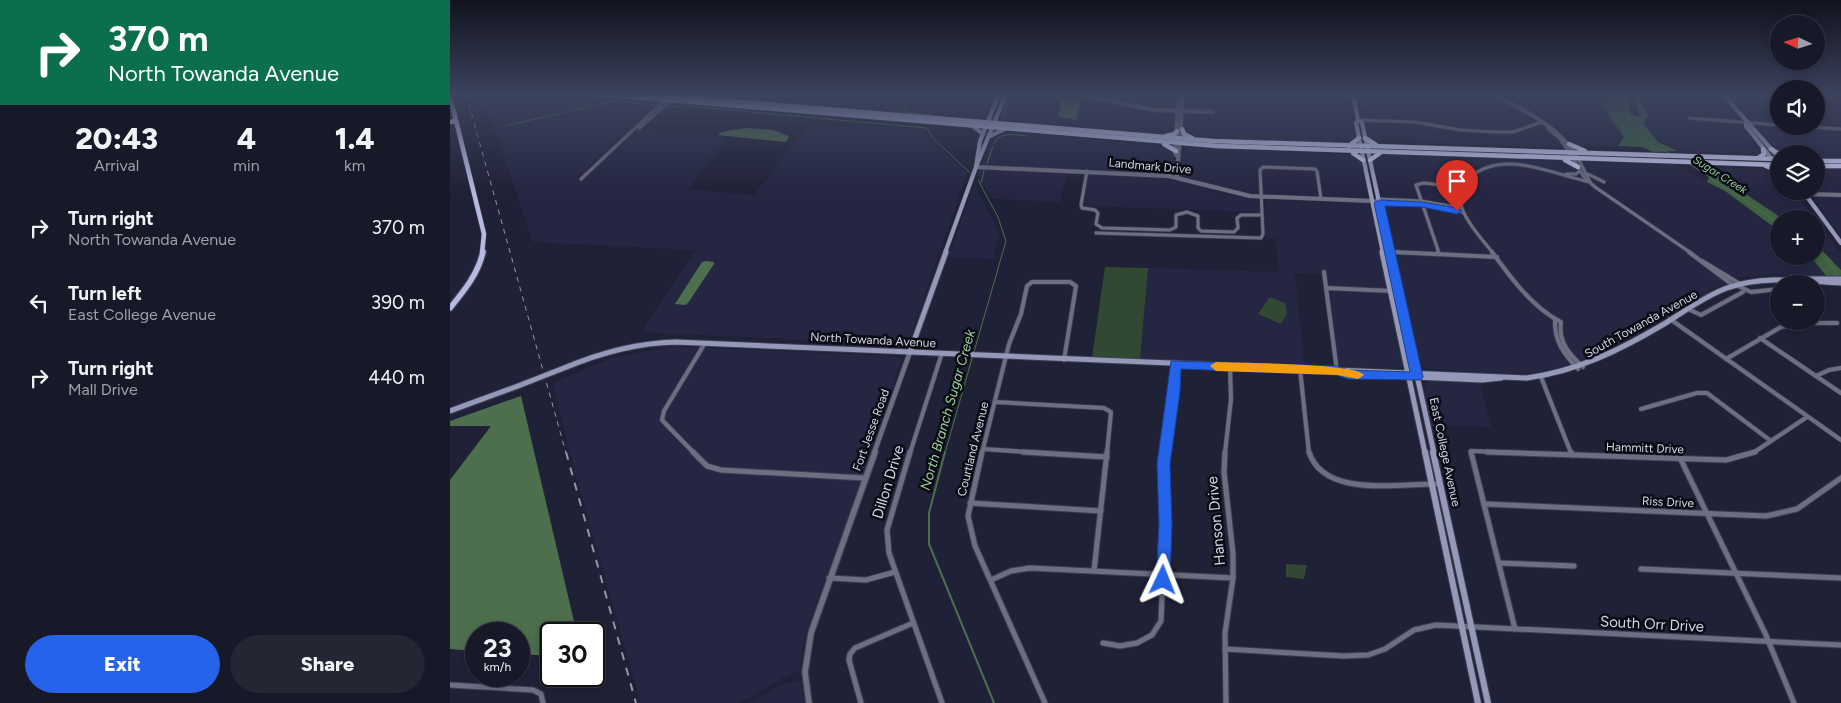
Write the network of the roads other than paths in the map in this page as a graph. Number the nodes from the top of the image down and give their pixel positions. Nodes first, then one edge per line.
1 (993, 126) edge
2 (455, 127) edge
3 (637, 127) edge
4 (977, 127) edge
5 (986, 127) edge
6 (1006, 127) joint
7 (1179, 127) edge
8 (1357, 127) edge
9 (1363, 127) edge
10 (1443, 127) edge
11 (1528, 127) edge
12 (1547, 127) edge
13 (1747, 127) edge
14 (1753, 127) edge
15 (1825, 128) edge
16 (1841, 129) edge
17 (1179, 130) junction
18 (983, 134) junction
19 (989, 136) junction
20 (1359, 138) junction
21 (1365, 138) junction
22 (1159, 140) junction
23 (1178, 141) junction
24 (1197, 142) junction
25 (1567, 144) junction
26 (1770, 147) edge
27 (1348, 149) junction
28 (1361, 149) junction
29 (1368, 149) junction
30 (1763, 149) junction
31 (1178, 150) junction
32 (1381, 150) junction
33 (1554, 152) junction
34 (1574, 156) junction
35 (1592, 156) junction
36 (1770, 157) edge
37 (1558, 158) junction
38 (1770, 159) edge
39 (1363, 160) junction
40 (1370, 160) junction
41 (1825, 160) edge
42 (1758, 161) junction
43 (1841, 161) edge
44 (1770, 162) edge
45 (1825, 166) edge
46 (1841, 166) edge
47 (976, 167) junction
48 (1580, 168) junction
49 (1087, 171) junction
50 (1557, 172) junction
51 (1586, 173) junction
52 (1177, 176) junction
53 (581, 178) dead end
54 (1590, 182) junction
55 (1604, 182) dead end
56 (1462, 187) junction
57 (1825, 194) edge
58 (1841, 195) edge
59 (1261, 197) junction
60 (1321, 199) junction
61 (1810, 200) edge
62 (1377, 201) junction
63 (1421, 203) junction
64 (1462, 210) junction
65 (1262, 215) junction
66 (1096, 233) dead end
67 (1841, 243) edge
68 (1382, 249) junction
69 (1390, 252) junction
70 (1439, 254) junction
71 (1497, 257) junction
72 (1324, 272) dead end
73 (1394, 273) junction
74 (1841, 279) edge
75 (1770, 280) edge
76 (1837, 282) edge
77 (1737, 285) junction
78 (1326, 288) junction
79 (1770, 290) edge
80 (1392, 291) junction
81 (1744, 292) junction
82 (450, 308) edge
83 (1688, 309) junction
84 (1670, 319) junction
85 (1555, 320) junction
86 (1837, 324) dead end
87 (1760, 338) junction
88 (705, 343) junction
89 (910, 352) junction
90 (942, 353) junction
91 (1006, 357) junction
92 (1726, 359) junction
93 (1064, 360) junction
94 (1175, 365) junction
95 (1230, 367) junction
96 (1580, 368) junction
97 (1841, 368) edge
98 (1300, 370) junction
99 (1337, 371) junction
100 (1409, 374) junction
101 (1416, 374) junction
102 (1816, 376) junction
103 (1541, 377) junction
104 (1841, 393) edge
105 (995, 402) junction
106 (1641, 409) dead end
107 (450, 411) edge
108 (1807, 417) junction
109 (1841, 440) edge
110 (1771, 441) junction
111 (983, 450) junction
112 (1572, 455) junction
113 (1107, 457) junction
114 (1681, 460) junction
115 (864, 478) junction
116 (1841, 478) edge
117 (1432, 483) junction
118 (1440, 484) junction
119 (970, 503) junction
120 (1484, 504) junction
121 (1101, 511) junction
122 (1707, 514) junction
123 (1498, 563) junction
124 (1574, 566) dead end
125 (1641, 569) dead end
126 (1094, 571) junction
127 (895, 572) junction
128 (1163, 574) junction
129 (1736, 574) junction
130 (829, 578) junction
131 (1232, 578) junction
132 (1841, 578) edge
133 (991, 580) junction
134 (913, 623) junction
135 (1462, 627) junction
136 (1472, 627) junction
137 (1515, 629) junction
138 (1769, 642) junction
139 (1103, 643) dead end
140 (1841, 645) edge
141 (1225, 649) junction
142 (450, 684) edge
143 (543, 703) edge
144 (810, 703) edge
145 (862, 703) edge
146 (942, 703) edge
147 (1045, 703) edge
148 (1226, 703) edge
149 (1478, 703) edge
150 (1488, 703) edge
151 (1794, 703) edge

1 - 19 main road, Fort Jesse Road
2 - 82 main road
3 - 53 street
4 - 18 main road
5 - 18 main road, Fort Jesse Road
6 - 19 main road
6 - 22 highway
7 - 17 street
8 - 20 main road, East College Avenue
9 - 21 main road, East College Avenue
10 - 11 street
12 - 25 street
13 - 30 main road
14 - 26 main road
15 - 16 street
17 - 22 highway
17 - 23 street
17 - 24 highway
18 - 47 main road, Fort Jesse Road
19 - 47 main road, Fort Jesse Road
20 - 27 highway
20 - 28 main road, East College Avenue
21 - 29 main road, East College Avenue
21 - 32 highway
22 - 23 highway
22 - 31 highway
23 - 24 highway
23 - 31 street
24 - 27 highway
24 - 31 highway
25 - 33 highway
25 - 34 street
25 - 35 highway
27 - 28 highway
27 - 39 highway
28 - 29 highway
28 - 39 main road, East College Avenue
29 - 32 highway
29 - 40 main road, East College Avenue
30 - 36 main road
30 - 42 highway
31 - 52 street
32 - 33 highway
32 - 37 highway
32 - 40 highway
33 - 34 highway
34 - 35 highway
34 - 37 highway
34 - 48 street
35 - 42 highway
35 - 42 highway
35 - 48 highway
37 - 48 highway
38 - 42 highway
39 - 62 main road, East College Avenue
40 - 62 main road, East College Avenue
41 - 43 highway
42 - 44 highway
45 - 46 highway
47 - 49 street, Landmark Drive
47 - 89 main road, Fort Jesse Road
48 - 50 street
48 - 51 street
48 - 54 street
49 - 52 street, Landmark Drive
49 - 65 street
50 - 54 street
50 - 56 street
51 - 54 street
51 - 55 street
52 - 59 street, Landmark Drive
54 - 77 street
56 - 63 street
56 - 64 street
57 - 58 street
59 - 60 street, Landmark Drive
59 - 60 street
59 - 65 street
60 - 62 street, Landmark Drive
61 - 67 main road
62 - 63 street
62 - 68 main road, East College Avenue
62 - 69 main road, East College Avenue
63 - 64 street
63 - 70 street
64 - 71 street
65 - 66 street
68 - 73 main road
68 - 80 main road, East College Avenue
69 - 70 street
69 - 73 main road, East College Avenue
70 - 71 street
71 - 85 street
72 - 78 street
73 - 101 main road, East College Avenue
74 - 76 main road, South Towanda Avenue
75 - 77 main road, South Towanda Avenue
77 - 81 street
77 - 83 main road, South Towanda Avenue
78 - 80 street
78 - 99 street
79 - 81 street
80 - 100 main road, East College Avenue
81 - 83 street
83 - 84 main road, South Towanda Avenue
84 - 92 street
84 - 96 main road, South Towanda Avenue
85 - 96 street
85 - 96 street
86 - 87 street
87 - 92 street
87 - 102 street
88 - 89 main road, North Towanda Avenue
88 - 107 main road, North Towanda Avenue, bridge
88 - 115 street
89 - 90 main road, North Towanda Avenue
89 - 115 street, Fort Jesse Road
90 - 91 main road, North Towanda Avenue
90 - 127 street, Dillon Drive
91 - 93 main road, North Towanda Avenue
91 - 93 street, Courtland Avenue
91 - 105 street, Courtland Avenue
92 - 108 street
93 - 94 main road, North Towanda Avenue
94 - 95 main road, North Towanda Avenue
94 - 128 street
95 - 98 main road, North Towanda Avenue
95 - 131 street, Hanson Drive
96 - 103 main road, South Towanda Avenue
97 - 102 street
98 - 99 main road, North Towanda Avenue
98 - 117 street
99 - 100 main road, North Towanda Avenue
100 - 101 main road, North Towanda Avenue
100 - 117 main road, East College Avenue
101 - 103 main road, South Towanda Avenue
101 - 118 main road, East College Avenue
102 - 104 street
103 - 112 street
105 - 111 street, Courtland Avenue
105 - 113 street
106 - 110 street
108 - 109 street
108 - 110 street, Hammitt Drive
110 - 114 street, Hammitt Drive
111 - 113 street
111 - 119 street, Courtland Avenue
112 - 114 street, Hammitt Drive
112 - 120 street, Hammitt Drive
113 - 121 street
114 - 122 street
115 - 130 street, Fort Jesse Road
116 - 122 street, Riss Drive
117 - 118 street
117 - 135 main road, East College Avenue
118 - 136 main road, East College Avenue
119 - 121 street
119 - 133 street, Courtland Avenue
120 - 122 street, Riss Drive
120 - 123 street
121 - 126 street
122 - 129 street
123 - 124 street
123 - 137 street
125 - 129 street
126 - 128 street
126 - 133 street
127 - 130 street
127 - 134 street, Dillon Drive
128 - 131 street
128 - 139 street
129 - 132 street
129 - 138 street
130 - 144 street, Fort Jesse Road
131 - 141 street, Hanson Drive
133 - 147 street, Courtland Avenue
134 - 145 street
134 - 146 street, Dillon Drive
135 - 136 street, South Orr Drive
135 - 141 street, South Orr Drive
135 - 149 main road, East College Avenue
136 - 137 street, South Orr Drive
136 - 150 main road, East College Avenue
137 - 138 street, South Orr Drive
138 - 140 street, South Orr Drive
138 - 151 street
141 - 148 street, Hanson Drive
142 - 143 street

